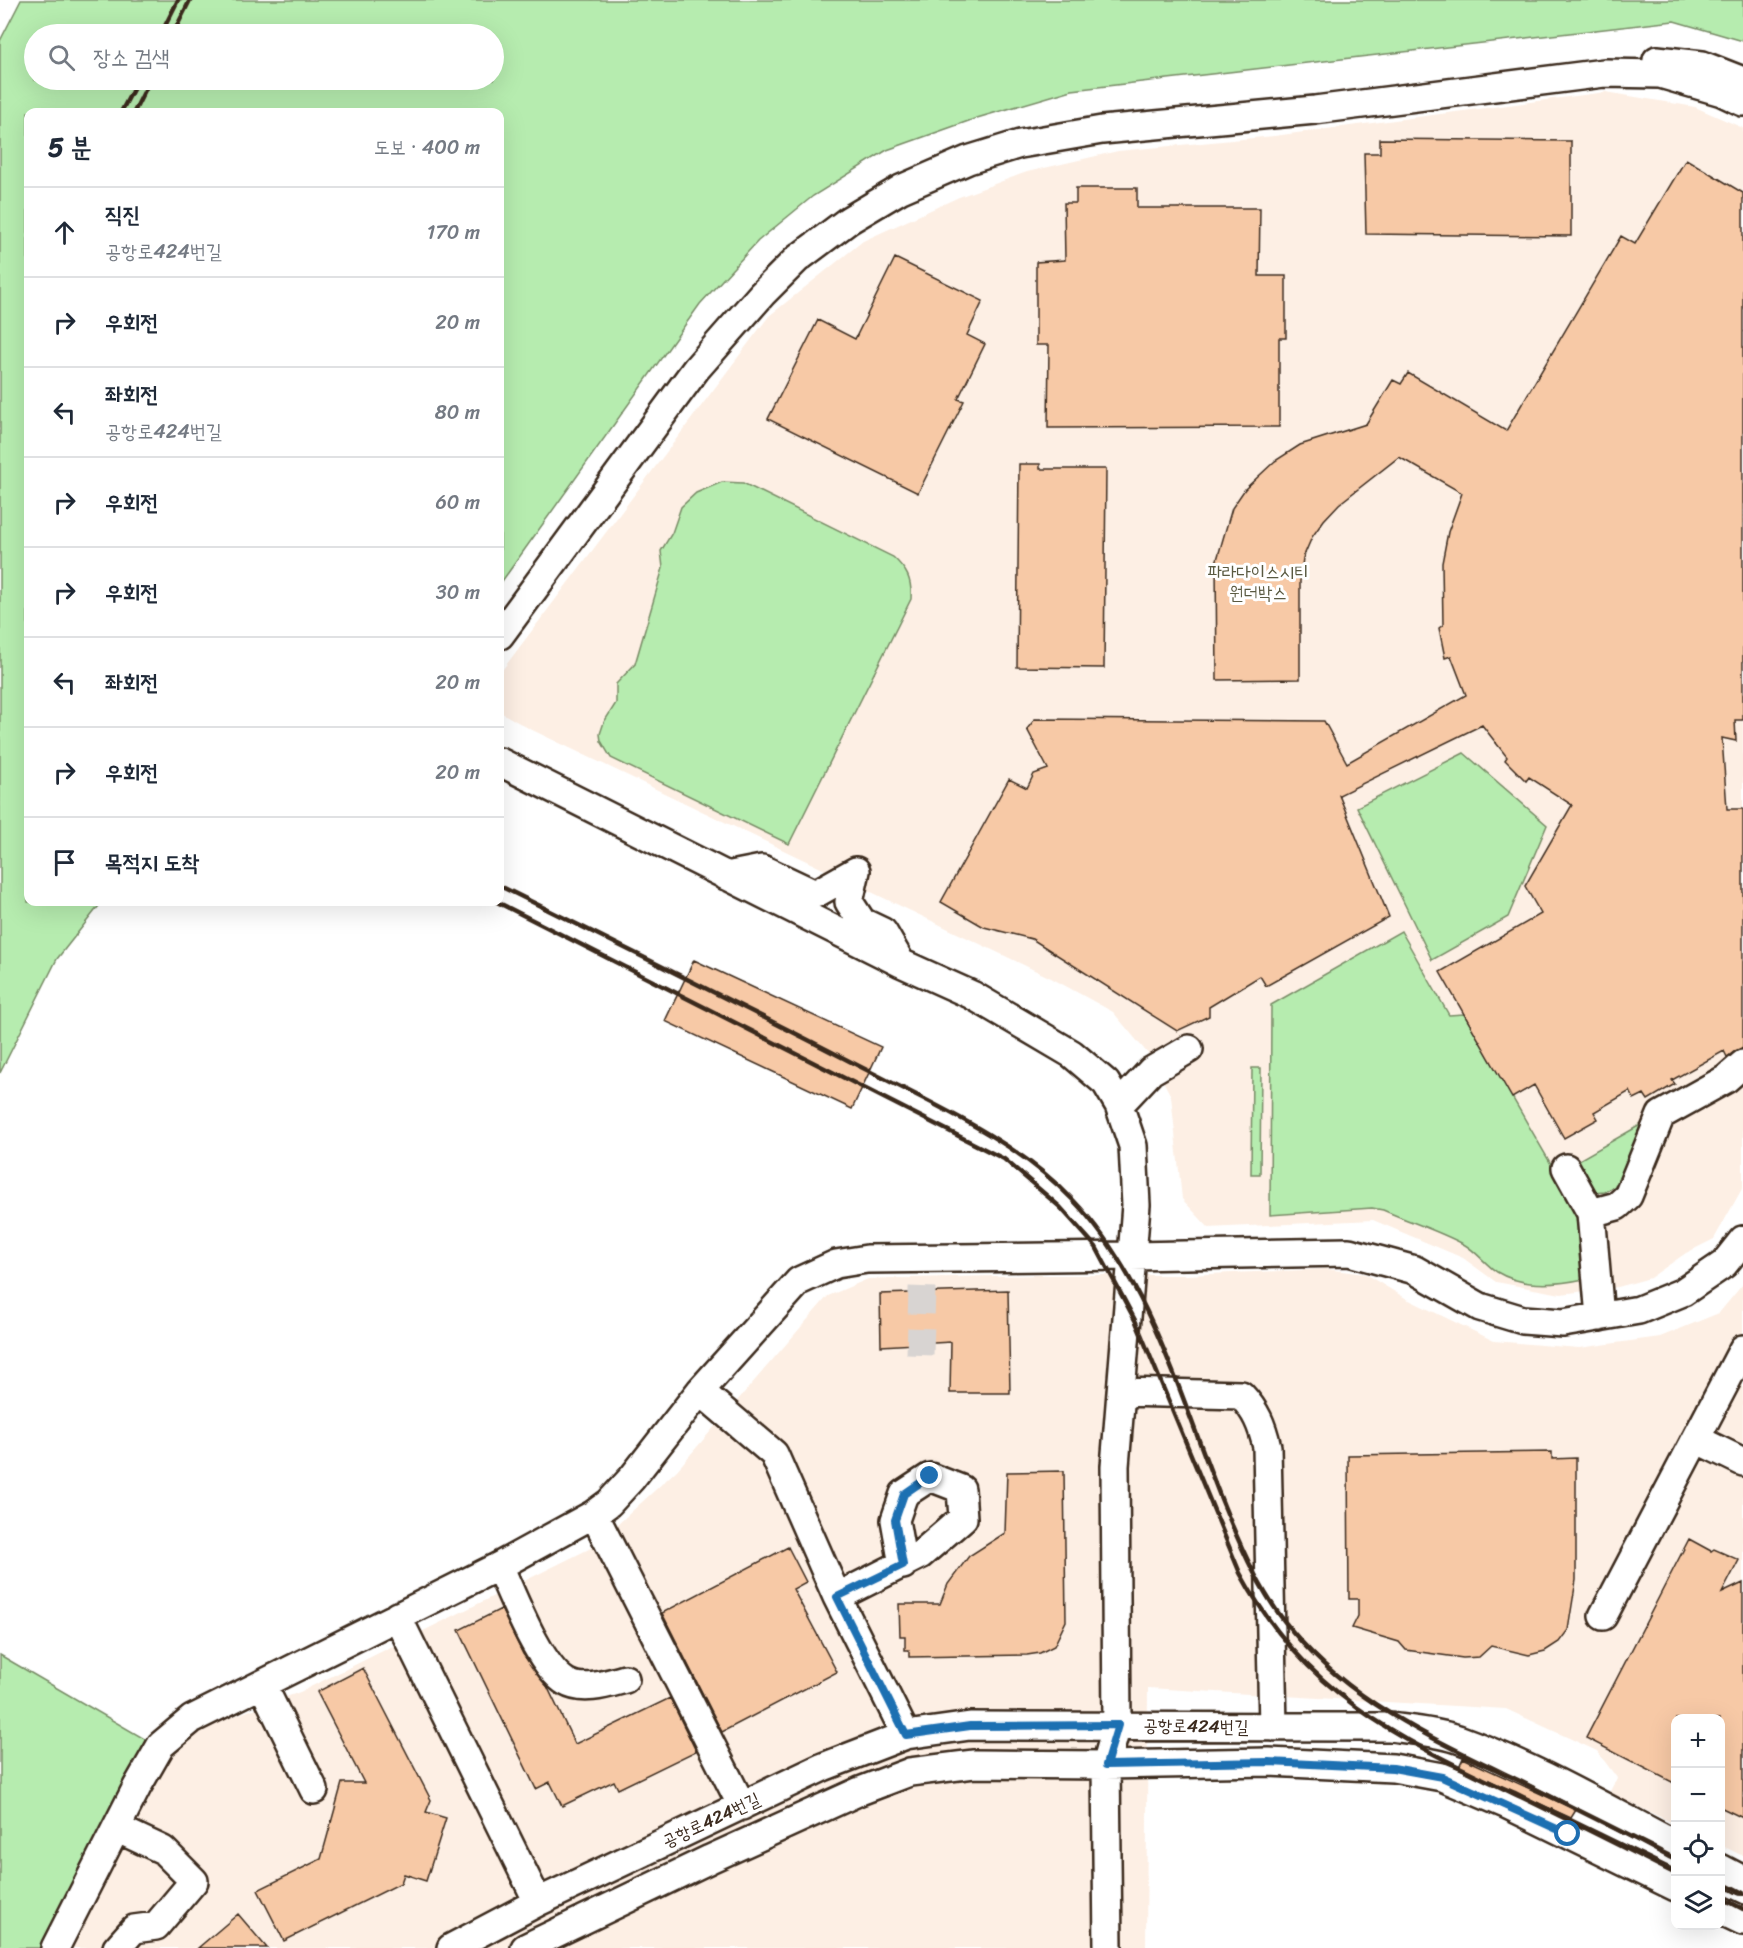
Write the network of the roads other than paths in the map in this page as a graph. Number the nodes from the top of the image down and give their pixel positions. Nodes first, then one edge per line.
1 (1743, 81) edge
2 (1743, 102) edge
3 (504, 607) edge
4 (504, 630) edge
5 (504, 764) edge
6 (726, 876) junction
7 (901, 963) junction
8 (1189, 1049) dead end
9 (1743, 1064) edge
10 (1119, 1105) junction
11 (1566, 1168) dead end
12 (1591, 1213) junction
13 (1743, 1240) edge
14 (1132, 1257) junction
15 (1600, 1317) junction
16 (1743, 1349) edge
17 (700, 1391) junction
18 (1123, 1392) junction
19 (1696, 1438) junction
20 (1743, 1462) edge
21 (594, 1514) junction
22 (903, 1565) dead end
23 (499, 1566) junction
24 (837, 1597) junction
25 (397, 1616) junction
26 (1603, 1616) dead end
27 (625, 1679) dead end
28 (262, 1684) junction
29 (1118, 1725) junction
30 (1272, 1727) junction
31 (906, 1735) junction
32 (1106, 1765) junction
33 (315, 1790) dead end
34 (742, 1806) junction
35 (116, 1828) junction
36 (1671, 1842) edge
37 (1725, 1871) edge
38 (1743, 1880) edge
39 (1671, 1885) edge
40 (538, 1902) junction
41 (1725, 1912) edge
42 (1743, 1921) edge
43 (65, 1945) edge
44 (117, 1948) edge
45 (451, 1948) edge
46 (525, 1948) edge
47 (1108, 1948) edge

1 - 3 street
2 - 4 street
5 - 6 street
6 - 7 street
6 - 7 street
7 - 10 street
8 - 10 street
9 - 12 street
10 - 14 street
11 - 12 street
12 - 15 street
13 - 15 street
14 - 15 street
14 - 17 street
14 - 18 street
16 - 19 street
17 - 21 street
17 - 24 street
18 - 29 street
18 - 30 street
19 - 20 street
19 - 26 street
21 - 23 street
21 - 34 street
22 - 24 street
23 - 25 street
23 - 27 street
24 - 31 street
25 - 28 street
25 - 40 street
28 - 33 street
28 - 35 street
29 - 30 street, 공항로424번길
29 - 31 street, 공항로424번길
29 - 32 street
30 - 36 street, 공항로424번길
31 - 34 street, 공항로424번길
32 - 39 street, 공항로424번길
32 - 46 street, 공항로424번길
32 - 47 street
34 - 40 street, 공항로424번길
35 - 43 street
35 - 44 street
37 - 38 street
40 - 45 street, 공항로424번길
41 - 42 street

